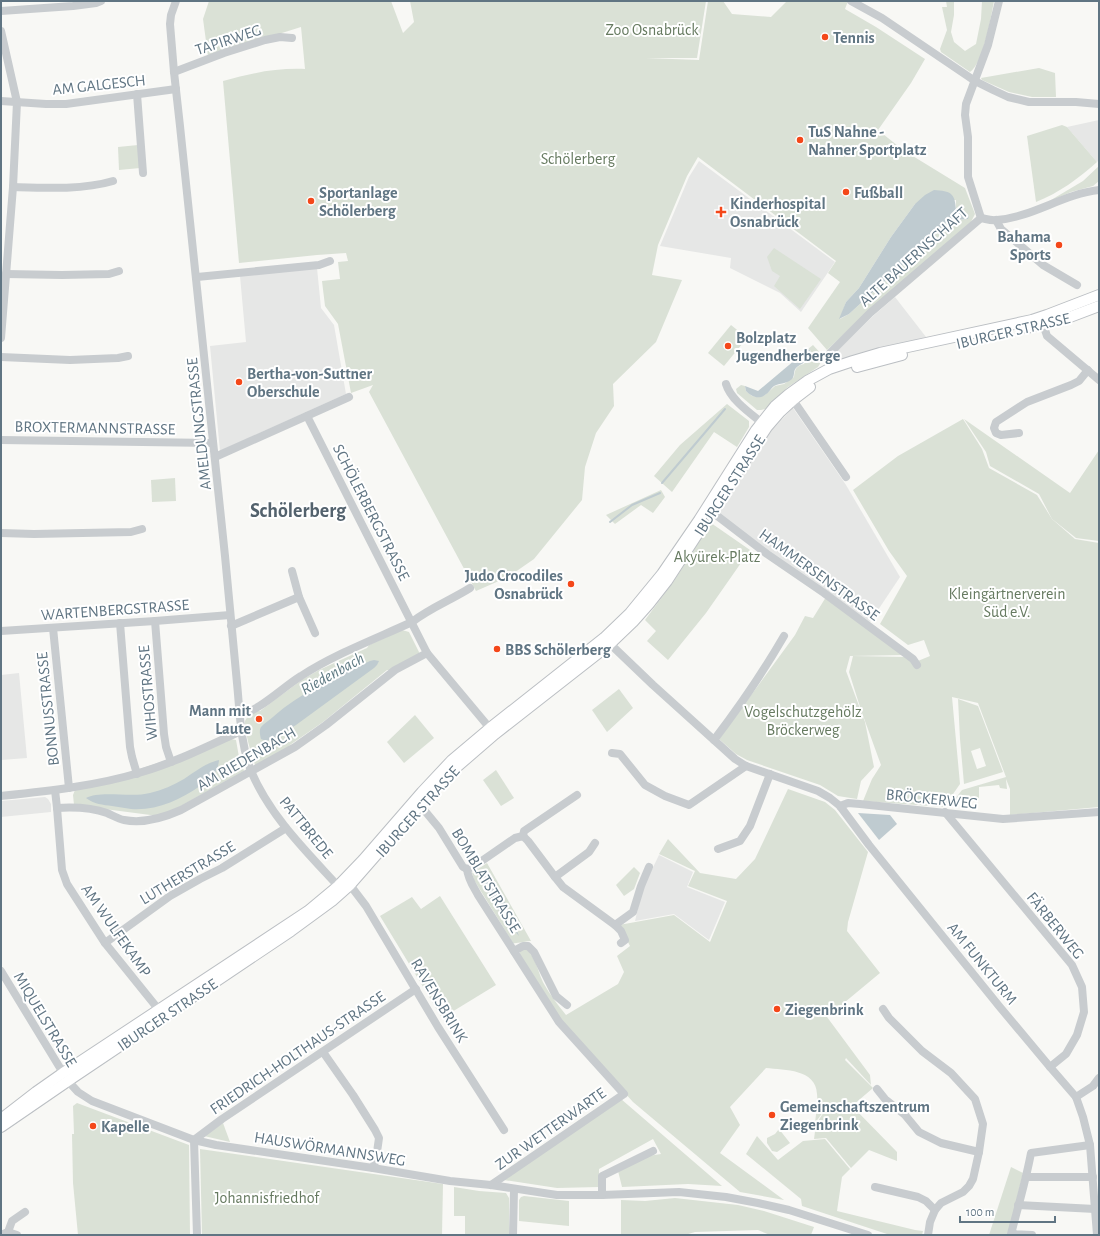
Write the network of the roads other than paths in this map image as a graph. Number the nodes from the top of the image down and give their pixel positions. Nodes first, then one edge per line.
1 (101, 1) edge
2 (176, 1) edge
3 (852, 1) edge
4 (999, 1) edge
5 (73, 3) edge
6 (39, 4) edge
7 (1, 11) edge
8 (1, 31) edge
9 (292, 38) dead end
10 (174, 72) junction
11 (975, 81) junction
12 (176, 89) junction
13 (137, 94) junction
14 (1, 101) edge
15 (17, 102) junction
16 (1099, 104) edge
17 (143, 173) dead end
18 (113, 181) dead end
19 (13, 187) junction
20 (1099, 190) edge
21 (981, 218) junction
22 (996, 220) junction
23 (330, 261) dead end
24 (119, 271) dead end
25 (6, 274) junction
26 (197, 277) junction
27 (1077, 285) dead end
28 (1099, 295) edge
29 (1099, 306) edge
30 (1043, 324) junction
31 (1, 338) edge
32 (128, 356) dead end
33 (827, 356) dead end
34 (1, 357) edge
35 (1088, 370) junction
36 (1099, 380) edge
37 (726, 384) dead end
38 (349, 398) dead end
39 (793, 400) junction
40 (307, 416) junction
41 (764, 425) junction
42 (1019, 433) dead end
43 (1, 440) edge
44 (213, 443) junction
45 (215, 457) junction
46 (846, 477) dead end
47 (709, 510) junction
48 (142, 529) dead end
49 (1, 533) edge
50 (292, 571) dead end
51 (470, 588) dead end
52 (299, 597) junction
53 (230, 615) junction
54 (155, 621) junction
55 (412, 622) junction
56 (120, 623) junction
57 (231, 626) junction
58 (53, 628) junction
59 (1, 631) edge
60 (315, 633) dead end
61 (784, 636) dead end
62 (607, 641) junction
63 (428, 653) junction
64 (917, 665) dead end
65 (239, 715) junction
66 (241, 731) junction
67 (492, 731) junction
68 (714, 740) junction
69 (612, 752) dead end
70 (171, 762) junction
71 (746, 766) junction
72 (252, 772) junction
73 (137, 774) junction
74 (770, 774) junction
75 (69, 788) junction
76 (55, 790) junction
77 (577, 795) dead end
78 (1, 796) edge
79 (420, 805) junction
80 (840, 806) junction
81 (57, 808) junction
82 (945, 812) junction
83 (1098, 815) edge
84 (286, 828) junction
85 (523, 836) junction
86 (595, 843) dead end
87 (718, 849) dead end
88 (649, 867) dead end
89 (467, 869) junction
90 (555, 877) junction
91 (350, 885) junction
92 (338, 886) junction
93 (615, 925) junction
94 (105, 943) junction
95 (621, 943) dead end
96 (514, 951) junction
97 (1, 971) edge
98 (416, 989) junction
99 (567, 1005) dead end
100 (883, 1009) dead end
101 (159, 1010) junction
102 (323, 1052) junction
103 (1050, 1068) junction
104 (65, 1077) junction
105 (1099, 1078) edge
106 (877, 1089) dead end
107 (624, 1094) joint
108 (1076, 1097) junction
109 (1, 1119) edge
110 (1, 1127) edge
111 (504, 1130) dead end
112 (194, 1140) junction
113 (1090, 1145) junction
114 (653, 1151) dead end
115 (979, 1152) junction
116 (373, 1168) junction
117 (1026, 1176) junction
118 (1093, 1177) junction
119 (491, 1185) junction
120 (875, 1187) dead end
121 (514, 1189) junction
122 (1097, 1190) edge
123 (602, 1195) junction
124 (1018, 1205) junction
125 (1096, 1208) junction
126 (935, 1210) junction
127 (25, 1212) dead end
128 (4, 1233) edge
129 (17, 1235) edge
130 (197, 1235) edge
131 (513, 1235) edge
132 (868, 1235) edge
133 (928, 1235) edge
134 (1032, 1235) edge
135 (1097, 1235) edge

1 - 5 street
2 - 10 street, AMELDUNGSTRASSE
3 - 11 street
4 - 11 street, ALTE BAUERNSCHAFT
5 - 6 street
6 - 7 street
8 - 15 street
9 - 10 street, TAPIRWEG
10 - 12 street, AMELDUNGSTRASSE
11 - 16 street
11 - 21 street, ALTE BAUERNSCHAFT
12 - 13 street, AM GALGESCH
12 - 26 street, AMELDUNGSTRASSE
13 - 15 street, AM GALGESCH
13 - 17 street
14 - 15 street, AM GALGESCH
15 - 19 street
18 - 19 street
19 - 25 street
20 - 22 street
21 - 22 street
21 - 33 street, ALTE BAUERNSCHAFT
22 - 27 street
23 - 26 street
24 - 25 street
25 - 31 street
26 - 44 street, AMELDUNGSTRASSE
28 - 41 main road, IBURGER STRASSE
29 - 30 main road, IBURGER STRASSE
30 - 35 street
30 - 39 main road, IBURGER STRASSE
32 - 34 street
35 - 36 street
35 - 42 street
37 - 41 street, IBURGER STRASSE
38 - 40 street
39 - 41 main road, IBURGER STRASSE
39 - 46 street
40 - 45 street
40 - 55 street, SCHÖLERBERGSTRASSE
41 - 47 main road, IBURGER STRASSE
43 - 44 street, BROXTERMANNSTRASSE
44 - 45 street, AMELDUNGSTRASSE
45 - 53 street, AMELDUNGSTRASSE
47 - 62 main road, IBURGER STRASSE
47 - 64 street, HAMMERSENSTRASSE
48 - 49 street
50 - 52 street
51 - 55 street
52 - 57 street
52 - 60 street
53 - 54 street, WARTENBERGSTRASSE
53 - 57 street, AMELDUNGSTRASSE
54 - 56 street, WARTENBERGSTRASSE
54 - 70 street, WIHOSTRASSE
55 - 63 street, SCHÖLERBERGSTRASSE
55 - 65 street
56 - 58 street, WARTENBERGSTRASSE
56 - 73 street
57 - 65 street, AMELDUNGSTRASSE
58 - 59 street, WARTENBERGSTRASSE
58 - 75 street, BONNUSSTRASSE
61 - 68 street
62 - 67 main road, IBURGER STRASSE
62 - 68 street
63 - 67 street, SCHÖLERBERGSTRASSE
63 - 72 street, AM RIEDENBACH
65 - 66 street, AMELDUNGSTRASSE
66 - 70 street, AM RIEDENBACH
66 - 72 street, AMELDUNGSTRASSE
67 - 79 main road, IBURGER STRASSE
67 - 92 main road, IBURGER STRASSE
68 - 71 street
69 - 71 street
70 - 73 street, AM RIEDENBACH
71 - 74 street
72 - 81 street, AM RIEDENBACH
72 - 84 street, PATTBREDE
73 - 75 street, AM RIEDENBACH
74 - 80 street
74 - 87 street
75 - 76 street, AM RIEDENBACH
76 - 78 street, AM RIEDENBACH
76 - 81 street, AM WULFEKAMP
77 - 85 street
79 - 89 street, BOMBLATSTRASSE
79 - 91 main road, IBURGER STRASSE
80 - 82 street, BRÖCKERWEG
80 - 103 street, AM FUNKTURM
81 - 94 street, AM WULFEKAMP
82 - 83 street, BRÖCKERWEG
82 - 103 street, FÄRBERWEG
84 - 92 street, PATTBREDE
84 - 94 street, LUTHERSTRASSE
85 - 89 street
85 - 90 street
86 - 90 street
88 - 93 street
89 - 96 street, BOMBLATSTRASSE
90 - 93 street
91 - 92 street
91 - 98 street, RAVENSBRINK
91 - 104 main road, IBURGER STRASSE
92 - 101 main road, IBURGER STRASSE
93 - 95 street
94 - 101 street, AM WULFEKAMP
96 - 99 street, BOMBLATSTRASSE
96 - 107 street, BOMBLATSTRASSE
97 - 104 street, MIQUELSTRASSE
98 - 102 street, FRIEDRICH-HOLTHAUS-STRASSE
98 - 111 street, RAVENSBRINK
100 - 115 street
101 - 104 main road, IBURGER STRASSE
102 - 112 street, FRIEDRICH-HOLTHAUS-STRASSE
102 - 116 street
103 - 108 street, AM FUNKTURM
104 - 109 main road, IBURGER STRASSE
104 - 110 main road, IBURGER STRASSE
104 - 112 street, HAUSWÖRMANNSWEG
105 - 108 street
106 - 115 street
107 - 119 street, ZUR WETTERWARTE
108 - 113 street, AM FUNKTURM
112 - 116 street, HAUSWÖRMANNSWEG
112 - 130 street
113 - 117 street
113 - 118 street, AM FUNKTURM
114 - 123 street
115 - 126 street
116 - 119 street, HAUSWÖRMANNSWEG
117 - 118 street
117 - 124 street
118 - 122 street, AM FUNKTURM
119 - 121 street, HAUSWÖRMANNSWEG
120 - 126 street
121 - 123 street, HAUSWÖRMANNSWEG
121 - 131 street
122 - 125 street, AM FUNKTURM
123 - 132 street, HAUSWÖRMANNSWEG
124 - 125 street
124 - 134 street
125 - 135 street, AM FUNKTURM
126 - 133 street
127 - 128 street
128 - 129 street

